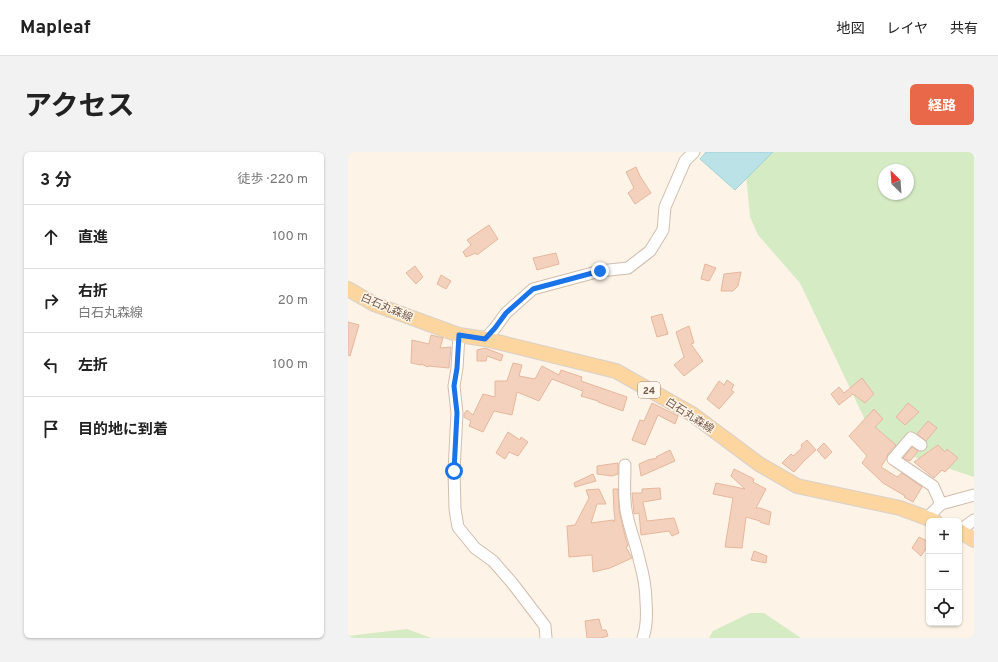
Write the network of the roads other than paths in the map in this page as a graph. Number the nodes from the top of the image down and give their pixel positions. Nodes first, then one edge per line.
1 (694, 152) edge
2 (348, 289) edge
3 (459, 335) junction
4 (485, 339) junction
5 (921, 445) dead end
6 (625, 466) dead end
7 (974, 496) edge
8 (942, 504) junction
9 (926, 518) edge
10 (932, 518) edge
11 (974, 520) edge
12 (962, 529) edge
13 (962, 533) edge
14 (974, 540) edge
15 (546, 638) edge
16 (643, 638) edge

1 - 4 street
2 - 3 main road, 白石丸森線 / 24
3 - 4 main road, 白石丸森線 / 24
3 - 15 street
4 - 9 main road, 白石丸森線 / 24
5 - 8 street
6 - 16 street
7 - 8 street
8 - 10 street
11 - 12 street
13 - 14 main road

